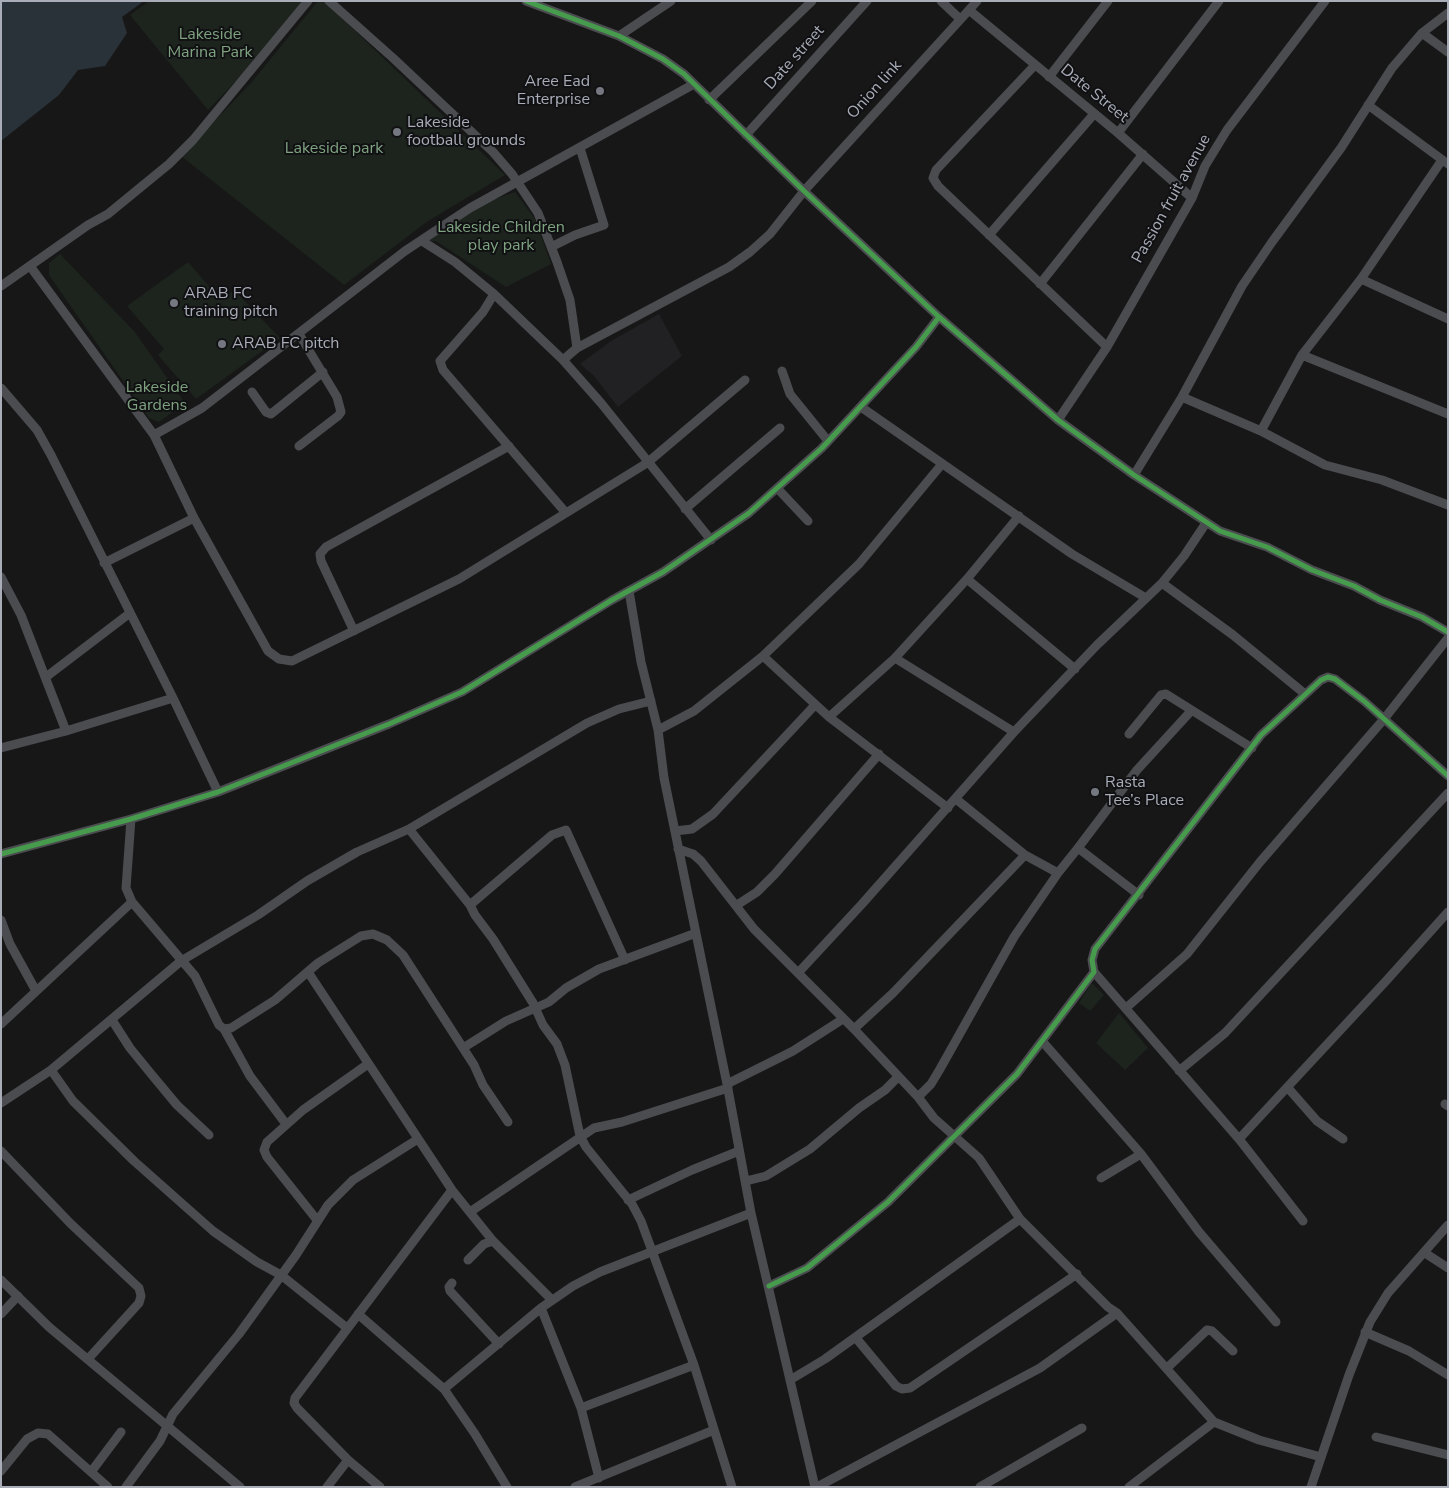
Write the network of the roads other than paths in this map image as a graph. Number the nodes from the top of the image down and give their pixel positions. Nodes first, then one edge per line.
1 (308, 1) edge
2 (329, 1) edge
3 (526, 1) edge
4 (671, 1) edge
5 (812, 1) edge
6 (867, 1) edge
7 (941, 1) edge
8 (977, 1) edge
9 (1108, 1) edge
10 (1219, 1) edge
11 (1325, 1) edge
12 (548, 4) edge
13 (972, 13) junction
14 (1448, 13) edge
15 (960, 19) junction
16 (1422, 33) junction
17 (619, 36) junction
18 (1448, 52) edge
19 (1035, 65) junction
20 (1049, 76) junction
21 (694, 84) junction
22 (709, 100) junction
23 (1368, 105) junction
24 (1094, 114) junction
25 (1118, 133) junction
26 (746, 135) junction
27 (580, 148) junction
28 (1143, 154) junction
29 (1445, 162) edge
30 (518, 183) junction
31 (804, 191) junction
32 (1192, 198) junction
33 (989, 235) junction
34 (422, 241) junction
35 (551, 247) junction
36 (30, 266) junction
37 (1361, 279) junction
38 (1040, 284) junction
39 (1, 286) edge
40 (494, 294) junction
41 (1447, 316) edge
42 (939, 317) junction
43 (299, 334) junction
44 (1107, 347) junction
45 (577, 348) junction
46 (1302, 355) junction
47 (563, 360) junction
48 (782, 371) dead end
49 (323, 372) junction
50 (745, 380) dead end
51 (1, 388) edge
52 (252, 392) dead end
53 (1182, 398) junction
54 (861, 407) junction
55 (1448, 414) edge
56 (1058, 420) junction
57 (780, 428) dead end
58 (1261, 430) junction
59 (154, 436) junction
60 (828, 441) junction
61 (298, 446) dead end
62 (509, 446) junction
63 (647, 464) junction
64 (942, 464) junction
65 (1134, 475) junction
66 (777, 488) junction
67 (1448, 504) edge
68 (685, 509) junction
69 (566, 513) junction
70 (1019, 516) junction
71 (194, 518) junction
72 (808, 521) dead end
73 (1206, 523) junction
74 (711, 540) junction
75 (104, 563) junction
76 (1, 577) edge
77 (967, 579) junction
78 (1162, 583) junction
79 (629, 591) junction
80 (1146, 598) junction
81 (130, 613) junction
82 (354, 630) junction
83 (1448, 632) edge
84 (1448, 638) edge
85 (763, 656) junction
86 (895, 658) junction
87 (1075, 669) junction
88 (46, 677) junction
89 (1305, 694) junction
90 (174, 698) junction
91 (651, 701) junction
92 (815, 705) junction
93 (1191, 711) junction
94 (829, 717) junction
95 (1384, 719) junction
96 (658, 730) junction
97 (66, 731) junction
98 (1014, 732) junction
99 (1129, 734) dead end
100 (1, 748) edge
101 (1252, 748) junction
102 (879, 754) junction
103 (1448, 776) edge
104 (218, 792) junction
105 (1448, 793) edge
106 (956, 799) junction
107 (948, 808) junction
108 (131, 819) junction
109 (409, 829) junction
110 (675, 832) junction
111 (1078, 848) junction
112 (678, 849) junction
113 (1, 854) edge
114 (1025, 855) junction
115 (1058, 873) junction
116 (1140, 895) junction
117 (132, 902) junction
118 (470, 905) junction
119 (737, 905) junction
120 (1448, 912) edge
121 (1, 920) edge
122 (696, 933) junction
123 (6, 946) edge
124 (625, 960) junction
125 (181, 961) junction
126 (308, 972) junction
127 (1094, 972) junction
128 (798, 973) junction
129 (36, 991) junction
130 (1126, 1008) junction
131 (535, 1009) junction
132 (843, 1019) junction
133 (112, 1020) junction
134 (1, 1024) edge
135 (224, 1029) junction
136 (854, 1029) junction
137 (1042, 1041) junction
138 (463, 1048) junction
139 (368, 1064) junction
140 (51, 1070) junction
141 (1179, 1071) junction
142 (898, 1077) junction
143 (728, 1086) junction
144 (1288, 1088) junction
145 (918, 1097) junction
146 (1, 1103) edge
147 (508, 1122) dead end
148 (286, 1124) junction
149 (209, 1135) dead end
150 (955, 1135) junction
151 (580, 1136) junction
152 (418, 1139) junction
153 (1239, 1139) junction
154 (1344, 1139) dead end
155 (1, 1151) edge
156 (739, 1151) junction
157 (1141, 1154) junction
158 (1101, 1178) dead end
159 (746, 1181) junction
160 (452, 1190) junction
161 (628, 1200) junction
162 (470, 1212) junction
163 (751, 1213) junction
164 (1020, 1219) junction
165 (318, 1220) junction
166 (1304, 1221) dead end
167 (1448, 1225) edge
168 (493, 1241) junction
169 (653, 1253) junction
170 (1425, 1253) junction
171 (468, 1260) dead end
172 (1448, 1268) edge
173 (1077, 1274) junction
174 (281, 1275) junction
175 (1, 1280) edge
176 (452, 1282) dead end
177 (769, 1286) junction
178 (18, 1296) junction
179 (552, 1300) junction
180 (541, 1308) junction
181 (1118, 1313) junction
182 (1, 1314) edge
183 (358, 1314) junction
184 (1276, 1322) dead end
185 (347, 1328) junction
186 (1365, 1332) junction
187 (856, 1338) junction
188 (499, 1344) junction
189 (1233, 1351) dead end
190 (88, 1359) junction
191 (694, 1365) junction
192 (1168, 1368) junction
193 (1448, 1375) edge
194 (790, 1380) junction
195 (444, 1389) junction
196 (581, 1408) junction
197 (1214, 1422) junction
198 (167, 1425) junction
199 (1082, 1428) dead end
200 (714, 1430) junction
201 (121, 1432) dead end
202 (1376, 1437) dead end
203 (1448, 1455) edge
204 (1321, 1457) junction
205 (348, 1460) junction
206 (1, 1470) edge
207 (91, 1472) junction
208 (599, 1478) junction
209 (108, 1487) edge
210 (126, 1487) edge
211 (240, 1487) edge
212 (327, 1487) edge
213 (380, 1487) edge
214 (507, 1487) edge
215 (575, 1487) edge
216 (732, 1487) edge
217 (816, 1487) edge
218 (980, 1487) edge
219 (1129, 1487) edge
220 (1311, 1487) edge

1 - 36 street
2 - 30 street
3 - 12 street
4 - 17 street
5 - 22 street
6 - 26 street, Date street
7 - 15 street
8 - 13 street, Onion link
9 - 20 street
10 - 25 street
11 - 32 street, Passion fruit avenue
12 - 17 street
13 - 15 street, Onion link
13 - 19 street, Date Street
14 - 16 street
15 - 31 street, Onion link
16 - 18 street
16 - 23 street
17 - 21 street
19 - 20 street, Date Street
19 - 33 street
20 - 24 street, Date Street
21 - 22 street
21 - 27 street
22 - 26 street
23 - 29 street
23 - 53 street
24 - 25 street, Date Street
24 - 33 street
25 - 28 street, Date Street
26 - 31 street
27 - 30 street
27 - 35 street
28 - 32 street, Date Street
28 - 38 street
29 - 37 street
30 - 34 street
30 - 35 street
31 - 42 street
31 - 45 street, Onion link
32 - 44 street, Passion fruit avenue
33 - 38 street
34 - 40 street
34 - 43 street
35 - 45 street
36 - 39 street
36 - 59 street
37 - 41 street
37 - 46 street
38 - 44 street
40 - 47 street
40 - 62 street
42 - 54 street
42 - 56 street
43 - 49 street
43 - 59 street
44 - 56 street, Passion fruit avenue
45 - 47 street, Onion link
46 - 55 street
46 - 58 street
47 - 63 street
48 - 60 street
49 - 52 street
49 - 61 street
50 - 63 street
51 - 75 street
53 - 58 street
53 - 65 street
54 - 60 street
54 - 64 street
56 - 65 street
57 - 68 street
58 - 67 street
59 - 71 street
60 - 66 street
62 - 69 street
62 - 82 street
63 - 68 street
63 - 69 street
64 - 70 street
64 - 85 street
65 - 73 street
66 - 72 street
66 - 74 street
68 - 74 street
69 - 82 street
70 - 77 street
70 - 80 street
71 - 75 street
71 - 82 street
73 - 78 street
73 - 83 street
74 - 79 street
75 - 81 street
76 - 88 street
77 - 86 street
77 - 87 street
78 - 80 street
78 - 89 street
79 - 91 street
79 - 104 street
80 - 87 street
81 - 88 street
81 - 90 street
84 - 95 street
85 - 92 street
85 - 96 street
86 - 94 street
86 - 98 street
87 - 98 street
88 - 97 street
89 - 95 street
89 - 101 street
90 - 97 street
90 - 104 street
91 - 96 street
91 - 109 street
92 - 94 street
92 - 110 street
93 - 99 street
93 - 101 street
93 - 111 street
94 - 102 street
95 - 103 street
95 - 130 street
96 - 110 street
97 - 100 street
98 - 106 street
101 - 116 street
102 - 107 street
102 - 119 street
104 - 108 street
105 - 141 street
106 - 107 street
106 - 114 street
107 - 128 street
108 - 113 street
108 - 117 street
109 - 118 street
109 - 125 street
110 - 112 street
111 - 115 street
111 - 116 street
112 - 119 street
112 - 122 street
114 - 115 street
114 - 136 street
115 - 145 street
116 - 127 street
117 - 125 street
117 - 129 street
118 - 124 street
118 - 131 street
119 - 128 street
120 - 144 street
121 - 123 street
122 - 124 street
122 - 143 street
123 - 129 street
124 - 131 street
125 - 133 street
125 - 135 street
126 - 135 street
126 - 138 street
126 - 139 street
127 - 130 street
127 - 137 street
128 - 132 street
129 - 134 street
130 - 141 street
131 - 138 street
131 - 151 street
132 - 136 street
132 - 143 street
133 - 140 street
133 - 149 street
135 - 148 street
136 - 142 street
137 - 150 street
137 - 157 street
138 - 147 street
139 - 148 street
139 - 152 street
140 - 146 street
140 - 174 street
141 - 153 street
142 - 145 street
142 - 159 street
143 - 151 street
143 - 156 street
144 - 153 street
144 - 154 street
145 - 150 street
148 - 165 street
150 - 164 street
150 - 177 street
151 - 161 street
151 - 162 street
152 - 160 street
152 - 165 street
153 - 166 street
155 - 190 street
156 - 159 street
156 - 161 street
157 - 158 street
157 - 184 street
159 - 163 street
160 - 162 street
160 - 183 street
161 - 169 street
162 - 168 street
163 - 169 street
163 - 177 street
164 - 173 street
164 - 187 street
165 - 174 street
167 - 170 street
168 - 171 street
168 - 179 street
169 - 179 street
169 - 191 street
170 - 172 street
170 - 186 street
173 - 181 street
173 - 187 street
174 - 185 street
174 - 198 street
175 - 178 street
176 - 188 street
177 - 194 street
178 - 182 street
178 - 190 street
179 - 180 street
180 - 188 street
180 - 196 street
181 - 192 street
181 - 217 street
183 - 185 street
183 - 195 street
185 - 205 street
186 - 193 street
186 - 204 street
187 - 194 street
188 - 195 street
189 - 192 street
190 - 198 street
191 - 196 street
191 - 200 street
192 - 197 street
194 - 217 street
195 - 214 street
196 - 208 street
197 - 204 street
197 - 219 street
198 - 210 street
198 - 211 street
199 - 218 street
200 - 208 street
200 - 216 street
201 - 207 street
202 - 203 street
204 - 220 street
205 - 212 street
205 - 213 street
206 - 207 street
207 - 209 street
208 - 215 street

